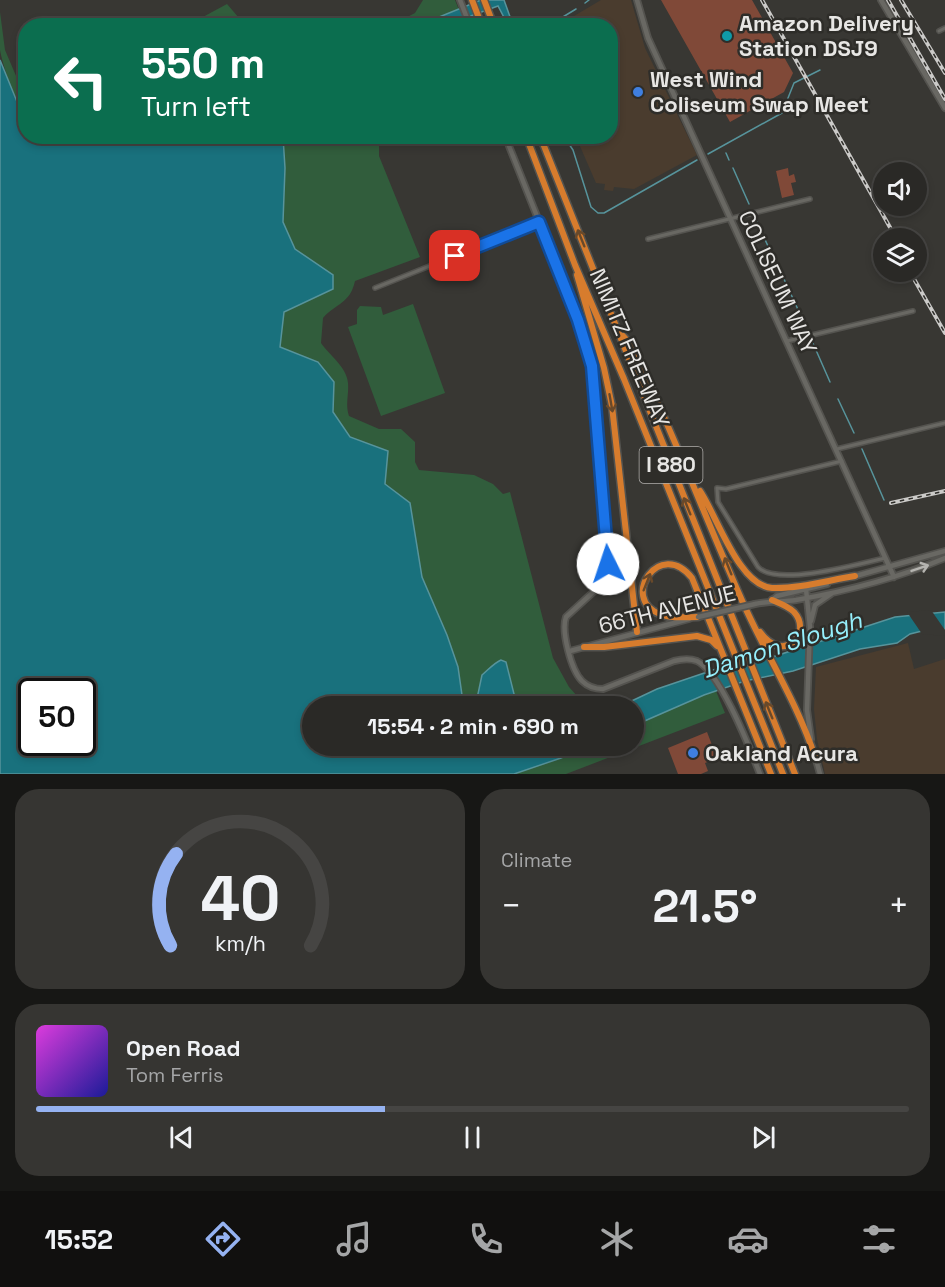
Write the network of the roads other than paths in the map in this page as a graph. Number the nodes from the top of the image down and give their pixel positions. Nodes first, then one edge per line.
1 (472, 0) edge
2 (484, 0) edge
3 (637, 0) edge
4 (881, 0) edge
5 (460, 2) edge
6 (467, 18) edge
7 (479, 18) edge
8 (492, 18) edge
9 (945, 28) edge
10 (939, 31) dead end
11 (945, 108) edge
12 (508, 144) edge
13 (529, 144) edge
14 (543, 144) edge
15 (810, 199) dead end
16 (731, 219) junction
17 (539, 222) junction
18 (648, 239) dead end
19 (575, 265) junction
20 (375, 288) dead end
21 (913, 311) dead end
22 (618, 331) junction
23 (787, 341) junction
24 (945, 423) edge
25 (837, 450) junction
26 (842, 461) junction
27 (691, 476) junction
28 (945, 551) edge
29 (886, 557) junction
30 (945, 558) edge
31 (891, 567) junction
32 (855, 576) junction
33 (894, 577) junction
34 (806, 589) junction
35 (833, 592) junction
36 (808, 597) junction
37 (772, 600) junction
38 (698, 617) junction
39 (751, 620) junction
40 (810, 627) junction
41 (637, 632) junction
42 (584, 647) junction
43 (570, 651) junction
44 (725, 659) junction
45 (815, 757) junction
46 (760, 774) edge
47 (771, 774) edge
48 (783, 774) edge
49 (795, 774) edge
50 (820, 774) edge

1 - 7 highway
2 - 8 highway
3 - 16 street, COLISEUM WAY
4 - 11 street
5 - 6 street
9 - 10 street
12 - 17 street
13 - 19 highway, NIMITZ FREEWAY / I 880
22 -> 14 highway, NIMITZ FREEWAY / I 880
15 - 16 street
16 - 18 street
16 - 23 street, COLISEUM WAY
17 - 20 street
17 - 43 street
19 -> 41 highway
19 - 48 highway, NIMITZ FREEWAY / I 880
21 - 23 street
22 - 27 highway
49 -> 22 highway, NIMITZ FREEWAY / I 880
23 - 25 street, COLISEUM WAY
24 - 25 street
25 - 26 street, COLISEUM WAY
26 - 29 street, COLISEUM WAY
26 - 29 street
27 - 32 highway
39 -> 27 highway
28 - 31 street, 66TH AVENUE
29 - 31 street, COLISEUM WAY
33 -> 30 street, 66TH AVENUE
31 - 32 street, 66TH AVENUE
31 - 33 street, COLISEUM WAY
32 - 34 street, 66TH AVENUE
33 - 35 street, 66TH AVENUE
34 - 36 street
34 - 37 street, 66TH AVENUE
35 - 36 street, 66TH AVENUE
35 - 40 street
36 - 37 street, 66TH AVENUE
36 - 40 street
37 - 38 street, 66TH AVENUE, bridge
37 - 39 highway
38 - 41 street, 66TH AVENUE
38 -> 44 highway
39 - 45 highway
40 - 45 street
41 - 42 street, 66TH AVENUE
42 - 43 street, 66TH AVENUE
42 - 44 highway
43 - 46 street
44 - 47 highway
45 - 50 street

